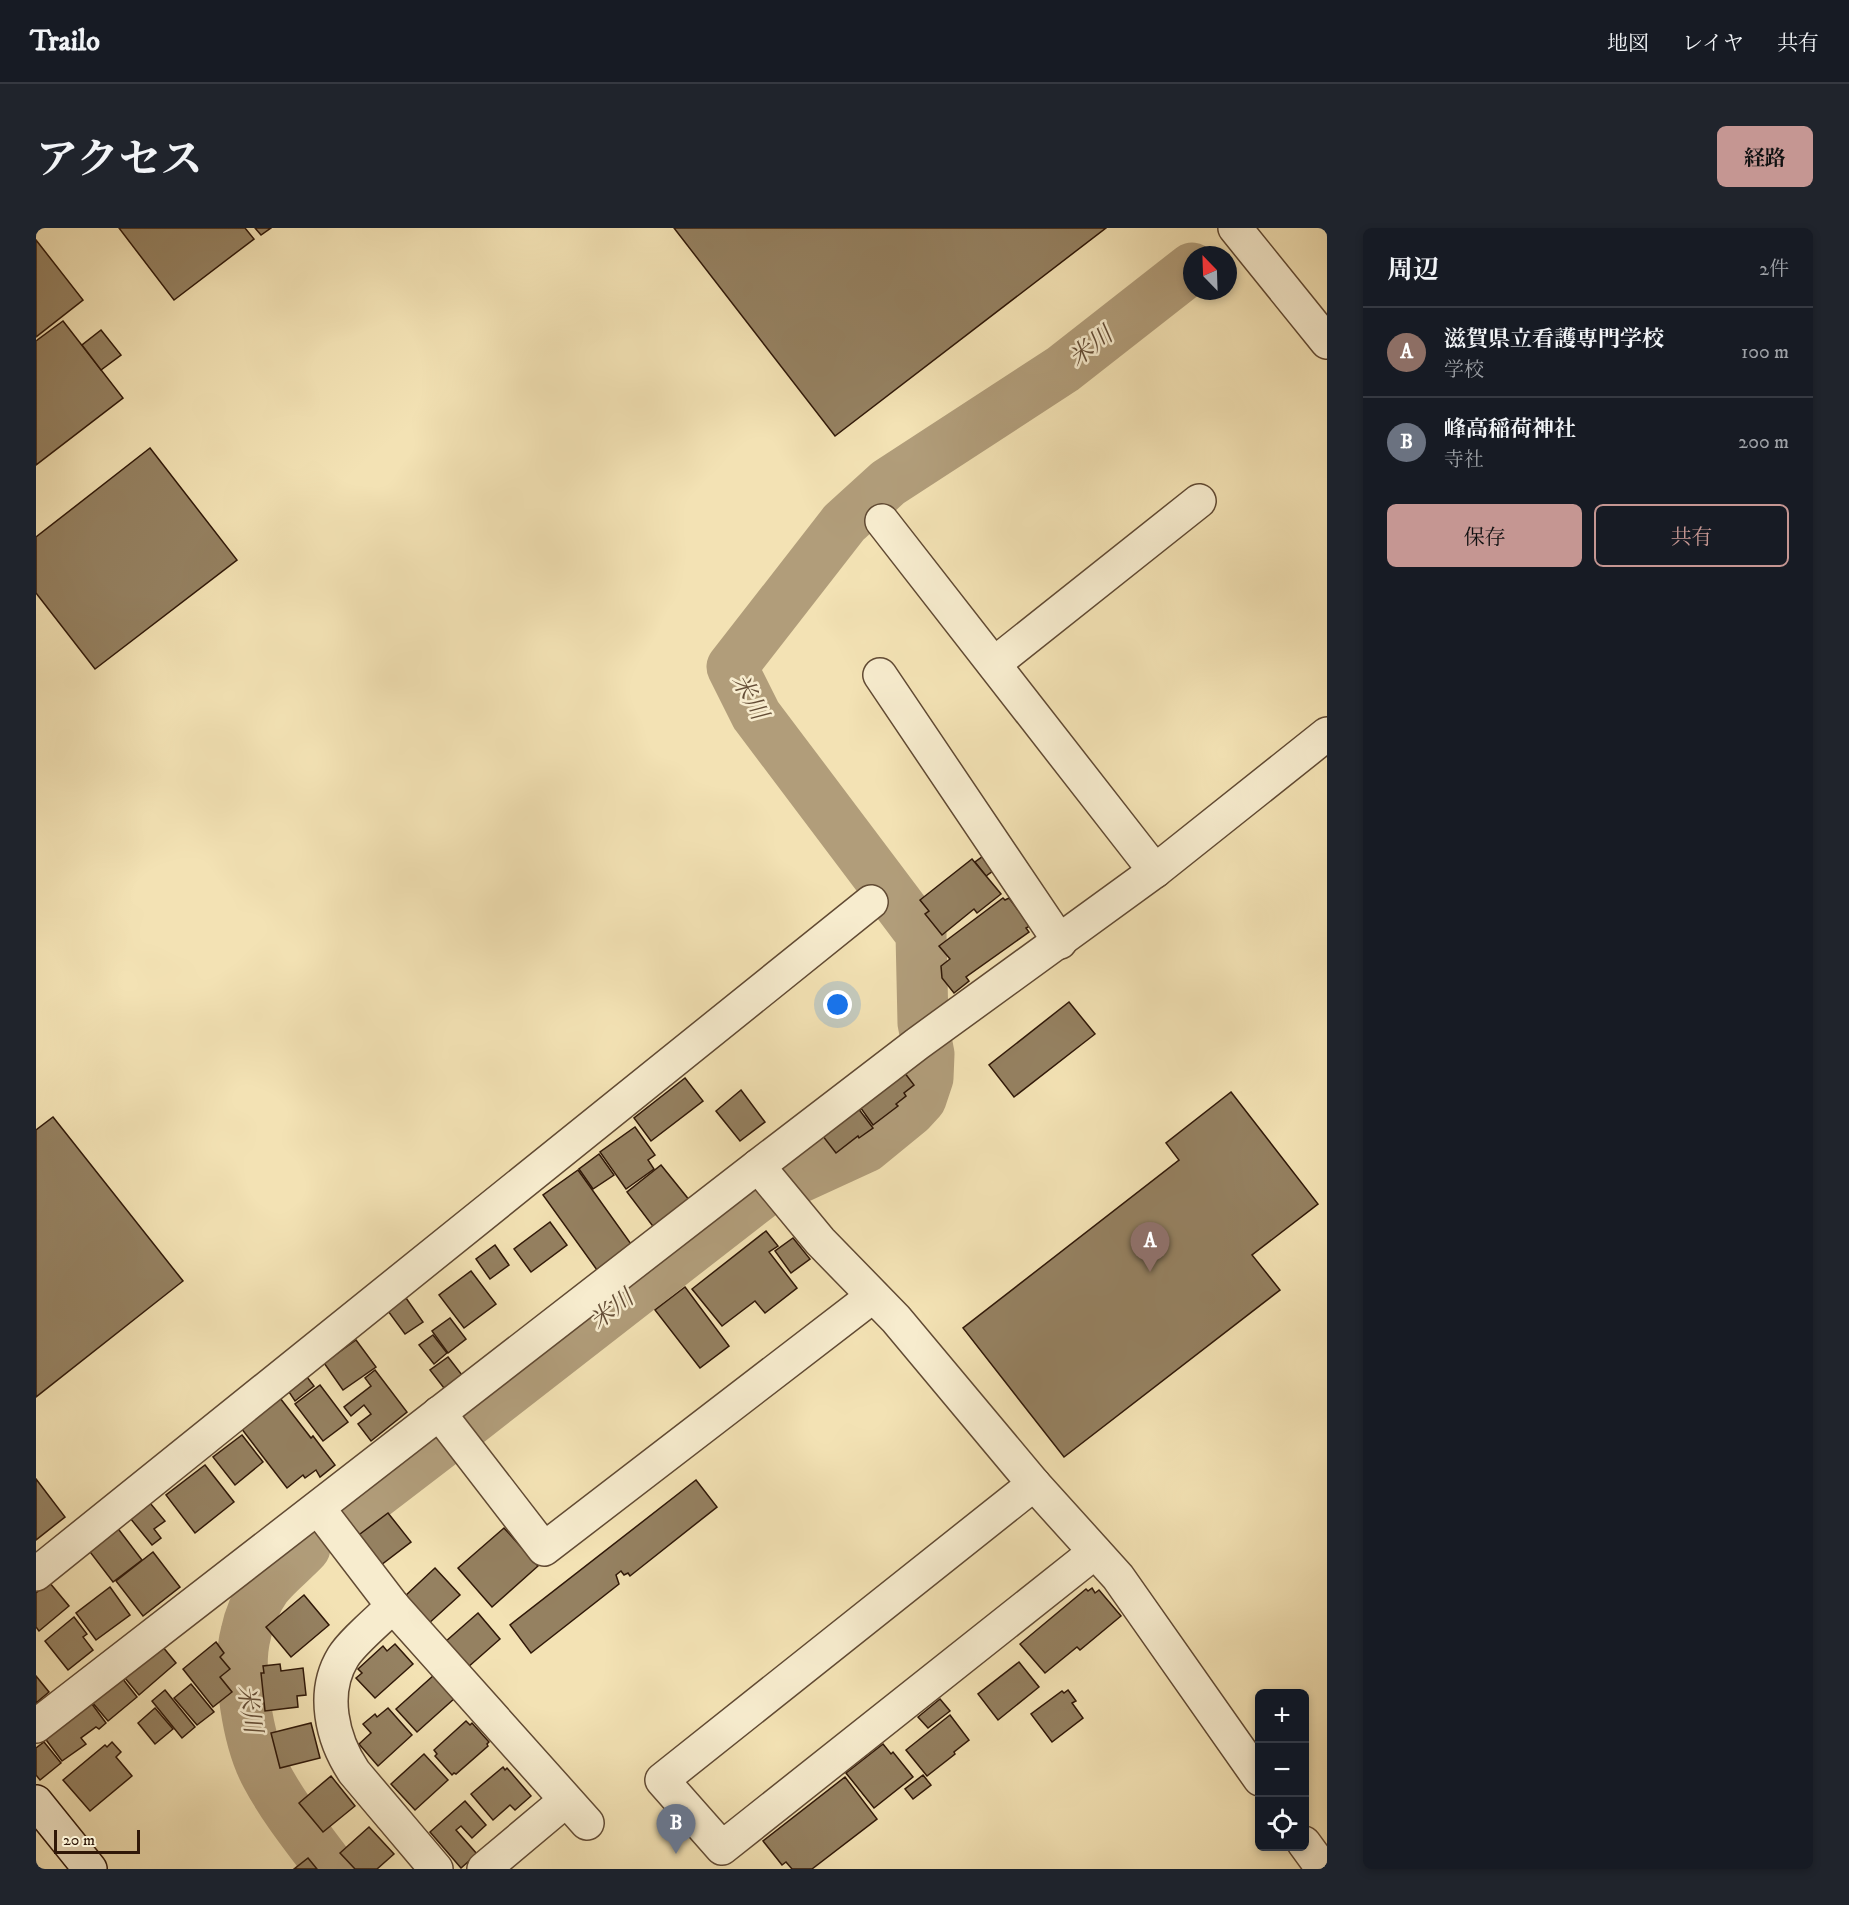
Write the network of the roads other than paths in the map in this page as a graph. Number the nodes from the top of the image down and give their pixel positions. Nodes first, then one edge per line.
1 (1240, 234) edge
2 (1327, 342) edge
3 (1199, 501) dead end
4 (882, 521) dead end
5 (994, 664) junction
6 (880, 675) dead end
7 (1327, 734) edge
8 (1155, 871) junction
9 (871, 902) dead end
10 (1060, 942) junction
11 (758, 1166) junction
12 (873, 1296) junction
13 (439, 1413) junction
14 (1034, 1484) junction
15 (318, 1508) junction
16 (1095, 1552) junction
17 (36, 1574) edge
18 (393, 1606) junction
19 (36, 1726) edge
20 (1255, 1772) edge
21 (36, 1802) edge
22 (1309, 1849) edge
23 (90, 1869) edge
24 (436, 1869) edge
25 (484, 1869) edge
26 (1323, 1869) edge

1 - 2 street
3 - 5 street
4 - 5 street
5 - 8 street
6 - 10 street
7 - 8 street
8 - 10 street
9 - 17 street
10 - 11 street
11 - 12 street
11 - 13 street
12 - 13 street
12 - 14 street
13 - 15 street
14 - 16 street
14 - 16 street
15 - 18 street
15 - 19 street
16 - 20 street
18 - 24 street
18 - 25 street
21 - 23 street
22 - 26 street

